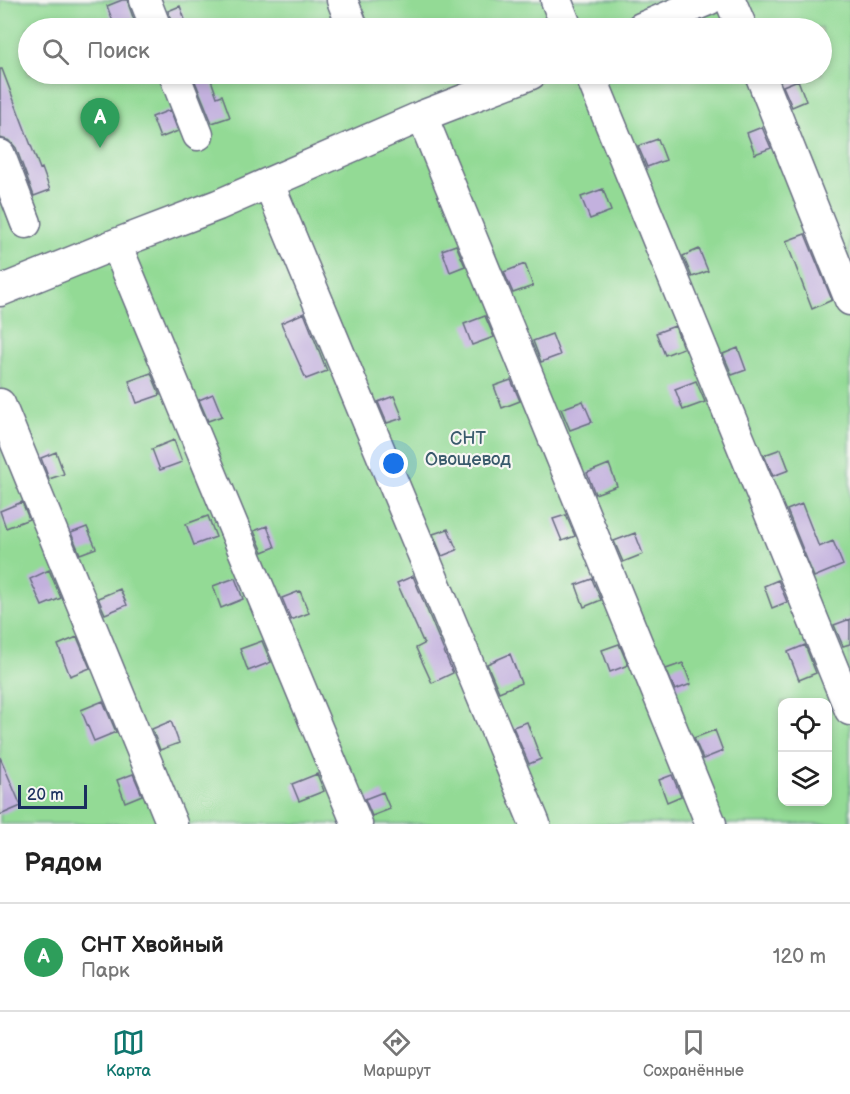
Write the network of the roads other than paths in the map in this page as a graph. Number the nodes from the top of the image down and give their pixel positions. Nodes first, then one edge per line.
1 (145, 0) edge
2 (342, 0) edge
3 (708, 0) edge
4 (730, 0) edge
5 (152, 18) edge
6 (349, 18) edge
7 (665, 18) edge
8 (738, 18) edge
9 (178, 84) edge
10 (505, 84) edge
11 (594, 84) edge
12 (764, 84) edge
13 (422, 116) junction
14 (198, 135) dead end
15 (0, 154) edge
16 (269, 184) junction
17 (26, 223) dead end
18 (116, 244) junction
19 (0, 291) edge
20 (850, 300) edge
21 (0, 404) edge
22 (850, 710) edge
23 (172, 824) edge
24 (357, 824) edge
25 (535, 824) edge
26 (711, 824) edge

1 - 5 street
2 - 6 street
3 - 7 street
4 - 8 street
9 - 14 street
10 - 13 street
11 - 22 street
12 - 20 street
13 - 16 street
13 - 26 street
15 - 17 street
16 - 18 street
16 - 25 street
18 - 19 street
18 - 24 street
21 - 23 street

